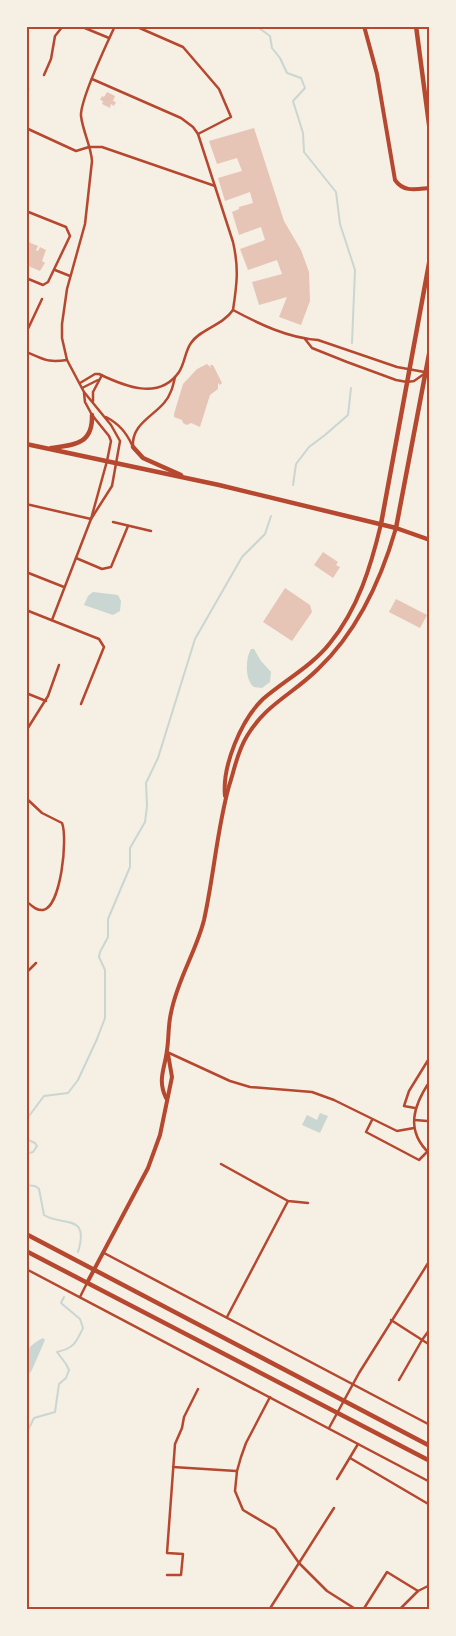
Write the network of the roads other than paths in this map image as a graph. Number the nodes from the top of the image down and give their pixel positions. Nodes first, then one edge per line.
1 (63, 26) edge
2 (80, 26) edge
3 (115, 26) edge
4 (135, 26) edge
5 (364, 26) edge
6 (416, 26) edge
7 (109, 38) junction
8 (44, 75) dead end
9 (92, 79) junction
10 (28, 89) dead end
11 (26, 94) edge
12 (26, 128) edge
13 (430, 132) edge
14 (198, 134) junction
15 (89, 147) junction
16 (215, 187) junction
17 (430, 188) edge
18 (27, 212) edge
19 (430, 258) edge
20 (55, 270) junction
21 (70, 276) junction
22 (26, 278) edge
23 (42, 299) dead end
24 (233, 310) junction
25 (26, 333) edge
26 (305, 339) junction
27 (430, 349) edge
28 (26, 352) edge
29 (67, 360) junction
30 (409, 369) junction
31 (428, 373) edge
32 (102, 375) junction
33 (175, 376) junction
34 (99, 379) junction
35 (407, 382) junction
36 (79, 384) junction
37 (82, 388) junction
38 (84, 392) junction
39 (93, 404) junction
40 (92, 415) junction
41 (103, 416) junction
42 (26, 444) edge
43 (133, 447) junction
44 (45, 448) junction
45 (107, 461) junction
46 (117, 463) junction
47 (194, 480) junction
48 (26, 504) edge
49 (91, 518) junction
50 (112, 522) dead end
51 (381, 524) junction
52 (128, 526) junction
53 (396, 528) junction
54 (151, 531) dead end
55 (430, 540) edge
56 (76, 558) junction
57 (26, 572) edge
58 (64, 587) junction
59 (26, 610) edge
60 (52, 620) junction
61 (59, 665) dead end
62 (26, 693) edge
63 (46, 700) junction
64 (82, 704) dead end
65 (26, 730) edge
66 (26, 798) edge
67 (225, 798) junction
68 (26, 901) edge
69 (36, 963) dead end
70 (26, 973) edge
71 (167, 1052) junction
72 (430, 1057) edge
73 (430, 1081) edge
74 (166, 1098) junction
75 (416, 1108) junction
76 (372, 1120) junction
77 (414, 1120) junction
78 (430, 1123) edge
79 (414, 1128) junction
80 (429, 1153) edge
81 (221, 1164) dead end
82 (288, 1201) junction
83 (308, 1202) dead end
84 (26, 1234) edge
85 (26, 1250) edge
86 (103, 1253) junction
87 (430, 1260) edge
88 (26, 1269) edge
89 (94, 1270) junction
90 (87, 1282) junction
91 (80, 1297) junction
92 (227, 1318) junction
93 (392, 1320) junction
94 (430, 1329) edge
95 (422, 1340) junction
96 (430, 1345) edge
97 (399, 1380) dead end
98 (353, 1384) junction
99 (198, 1389) dead end
100 (270, 1398) junction
101 (344, 1401) junction
102 (338, 1412) junction
103 (430, 1425) edge
104 (329, 1428) junction
105 (358, 1444) junction
106 (430, 1446) edge
107 (350, 1458) junction
108 (430, 1461) edge
109 (173, 1467) junction
110 (237, 1471) junction
111 (337, 1479) dead end
112 (430, 1482) edge
113 (430, 1505) edge
114 (334, 1508) dead end
115 (299, 1563) junction
116 (167, 1575) dead end
117 (430, 1585) edge
118 (418, 1591) junction
119 (269, 1610) edge
120 (357, 1610) edge
121 (363, 1610) edge
122 (399, 1610) edge

1 - 8 street
2 - 7 street
3 - 7 street
4 - 14 street
5 - 17 main road
6 - 13 main road
7 - 9 street
9 - 14 street
9 - 15 street
10 - 11 street
12 - 15 street
14 - 16 street
15 - 16 street
15 - 21 street
16 - 24 street
18 - 20 street
19 - 30 main road
20 - 21 street
20 - 22 street
21 - 29 street
23 - 25 street
24 - 26 street
24 - 33 street
26 - 30 street
26 - 35 street
27 - 31 main road
28 - 29 street
29 - 36 street
30 - 31 street
30 - 35 main road
31 - 35 street
31 - 53 main road
32 - 33 street
32 - 34 street
32 - 36 street
33 - 43 street
34 - 37 street
34 - 39 street
35 - 51 main road
36 - 37 street
37 - 38 street
38 - 39 street
38 - 40 street
39 - 41 street
40 - 44 main road
40 - 45 street
41 - 43 street
41 - 46 street
42 - 44 main road
43 - 47 main road
44 - 45 main road
45 - 46 main road
45 - 49 street
46 - 47 main road
46 - 49 street
47 - 51 main road
48 - 49 street
49 - 56 street
50 - 52 street
51 - 53 main road
51 - 67 main road
52 - 54 street
52 - 56 street
53 - 55 main road
53 - 67 main road
56 - 58 street
57 - 58 street
58 - 60 street
59 - 60 street
60 - 64 street
61 - 63 street
62 - 63 street
63 - 65 street
66 - 68 street
67 - 71 main road
69 - 70 street
71 - 74 main road
71 - 74 main road
71 - 76 street
72 - 75 street
73 - 75 street
74 - 86 main road
75 - 77 street
76 - 79 street
76 - 80 street
77 - 78 street
77 - 79 street
79 - 80 street
81 - 82 street
82 - 83 street
82 - 92 street
84 - 89 main road
85 - 90 main road
86 - 89 main road
86 - 92 street
87 - 93 street
88 - 91 street
89 - 90 main road
89 - 101 main road
90 - 91 street
90 - 102 main road
91 - 100 street
92 - 98 street
93 - 95 street
93 - 98 street
94 - 95 street
95 - 96 street
95 - 97 street
98 - 101 street
98 - 103 street
99 - 109 street
100 - 104 street
100 - 110 street
101 - 102 street
101 - 106 main road
102 - 104 street
102 - 108 main road
104 - 105 street
105 - 107 street
105 - 112 street
107 - 111 street
107 - 113 street
109 - 110 street
109 - 116 street
110 - 115 street
114 - 115 street
115 - 119 street
115 - 120 street
117 - 118 street
118 - 121 street
118 - 122 street

